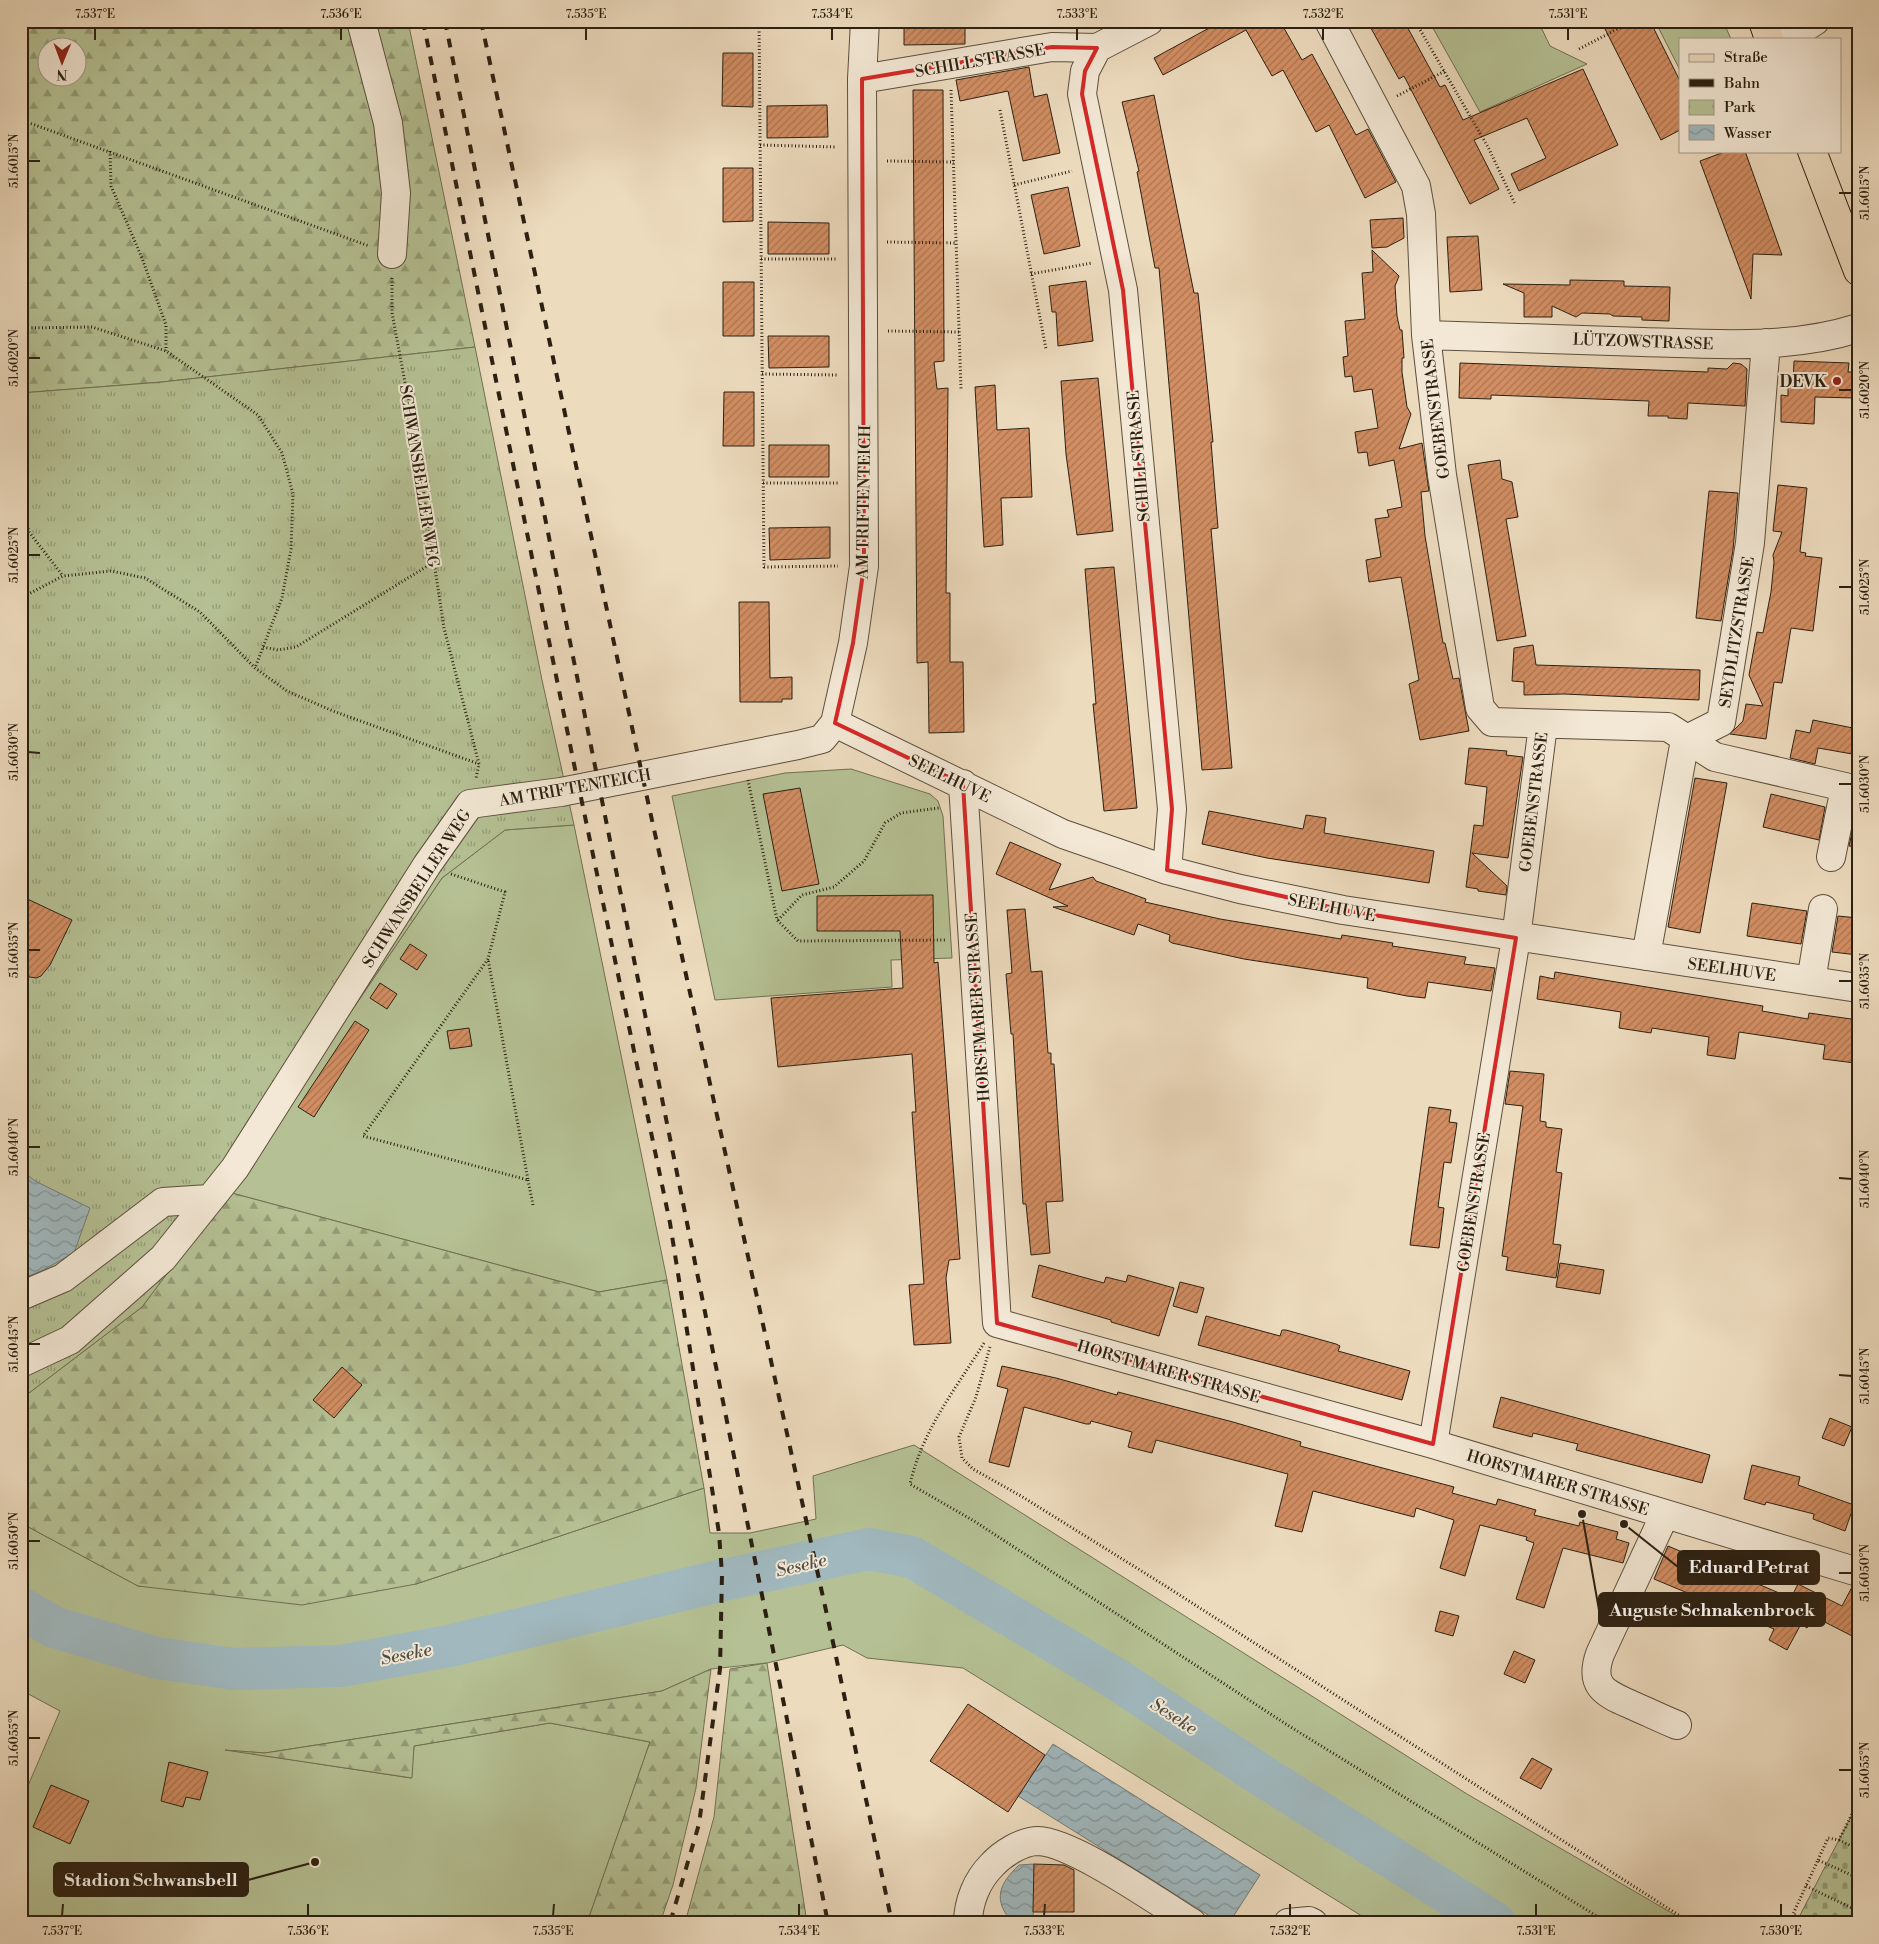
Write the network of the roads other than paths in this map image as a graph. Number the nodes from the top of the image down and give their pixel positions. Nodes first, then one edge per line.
1 (361, 21) edge
2 (865, 21) edge
3 (1148, 21) edge
4 (1329, 21) edge
5 (1763, 21) edge
6 (1815, 21) edge
7 (1769, 38) edge
8 (1790, 38) edge
9 (1097, 48) junction
10 (862, 79) junction
11 (1812, 152) edge
12 (392, 254) road end
13 (1858, 271) edge
14 (1858, 328) edge
15 (1426, 335) junction
16 (1766, 343) junction
17 (835, 723) junction
18 (1543, 725) junction
19 (1685, 740) junction
20 (1852, 789) edge
21 (964, 795) junction
22 (470, 804) joint
23 (1831, 857) dead end
24 (1167, 870) junction
25 (1823, 909) dead end
26 (1516, 938) junction
27 (1646, 956) junction
28 (1811, 981) junction
29 (1858, 988) edge
30 (210, 1199) junction
31 (21, 1296) edge
32 (21, 1363) edge
33 (1433, 1444) junction
34 (1665, 1514) junction
35 (1858, 1572) edge
36 (1677, 1725) dead end
37 (968, 1923) edge
38 (1192, 1923) edge
39 (1288, 1923) edge
40 (1313, 1923) edge

1 - 12 street
2 - 10 street, AM TRIFTENTEICH
3 - 9 street, SCHILLSTRASSE
4 - 15 street, GOEBENSTRASSE
5 - 7 main road
6 - 8 street
9 - 10 street, SCHILLSTRASSE
9 - 24 street, SCHILLSTRASSE
10 - 17 street, AM TRIFTENTEICH
11 - 13 main road
14 - 16 street, LÜTZOWSTRASSE
15 - 16 street, LÜTZOWSTRASSE
15 - 18 street, GOEBENSTRASSE
16 - 19 street, SEYDLITZSTRASSE
17 - 21 street, SEELHUVE
17 - 22 street, AM TRIFTENTEICH
18 - 19 street
18 - 26 street, GOEBENSTRASSE
19 - 20 street
19 - 27 street
20 - 23 street
21 - 24 street, SEELHUVE
21 - 33 street, HORSTMARER STRASSE
22 - 30 street, SCHWANSBELLER WEG
24 - 26 street, SEELHUVE
25 - 28 street
26 - 27 street, SEELHUVE
26 - 33 street, GOEBENSTRASSE
27 - 28 street, SEELHUVE
28 - 29 street, SEELHUVE
30 - 31 street
30 - 32 street, SCHWANSBELLER WEG
33 - 34 street, HORSTMARER STRASSE
34 - 35 street, HORSTMARER STRASSE
34 - 36 street
37 - 38 street
39 - 40 street

